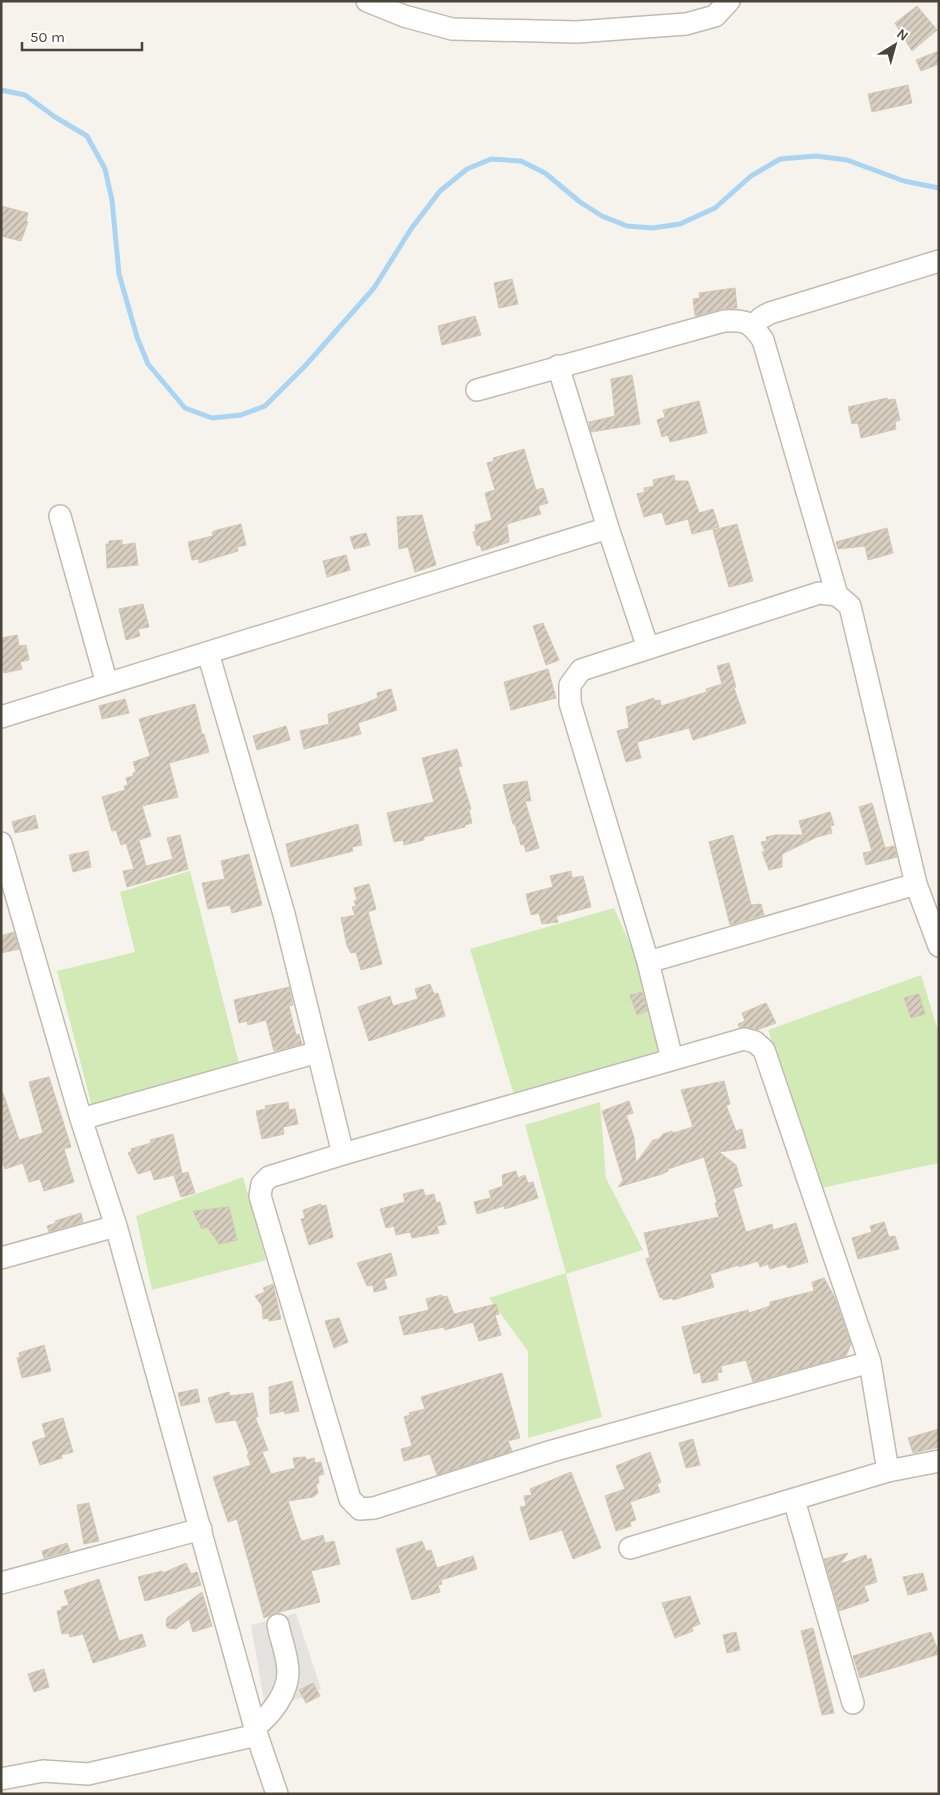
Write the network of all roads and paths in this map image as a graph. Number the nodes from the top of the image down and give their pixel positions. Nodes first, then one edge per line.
1 (367, 1) edge
2 (729, 1) edge
3 (939, 261) edge
4 (753, 326) junction
5 (558, 366) junction
6 (477, 390) dead end
7 (60, 516) dead end
8 (608, 528) junction
9 (837, 595) junction
10 (648, 648) junction
11 (208, 653) junction
12 (107, 684) junction
13 (1, 717) edge
14 (1, 843) edge
15 (916, 884) junction
16 (939, 946) edge
17 (648, 962) junction
18 (318, 1052) junction
19 (672, 1059) junction
20 (82, 1119) junction
21 (343, 1154) junction
22 (116, 1226) junction
23 (1, 1258) edge
24 (870, 1362) junction
25 (939, 1461) edge
26 (888, 1471) junction
27 (794, 1500) junction
28 (201, 1529) junction
29 (630, 1548) dead end
30 (1, 1583) edge
31 (278, 1626) dead end
32 (853, 1704) dead end
33 (255, 1731) junction
34 (1, 1779) edge
35 (277, 1794) edge

1 - 2 street
3 - 4 street
4 - 5 street
4 - 9 street
5 - 6 street
5 - 8 street
7 - 12 street
8 - 10 street
8 - 11 street
9 - 10 street
9 - 15 street
10 - 17 street
11 - 12 street
11 - 18 street
12 - 13 street
14 - 20 street
15 - 16 street
15 - 17 street
17 - 19 street
18 - 20 street
18 - 21 street
19 - 21 street
19 - 24 street
20 - 22 street
21 - 24 street
22 - 23 street
22 - 28 street
24 - 26 street
25 - 26 street
26 - 27 street
27 - 29 street
27 - 32 street
28 - 30 street
28 - 33 street
31 - 33 street
33 - 34 street
33 - 35 street

